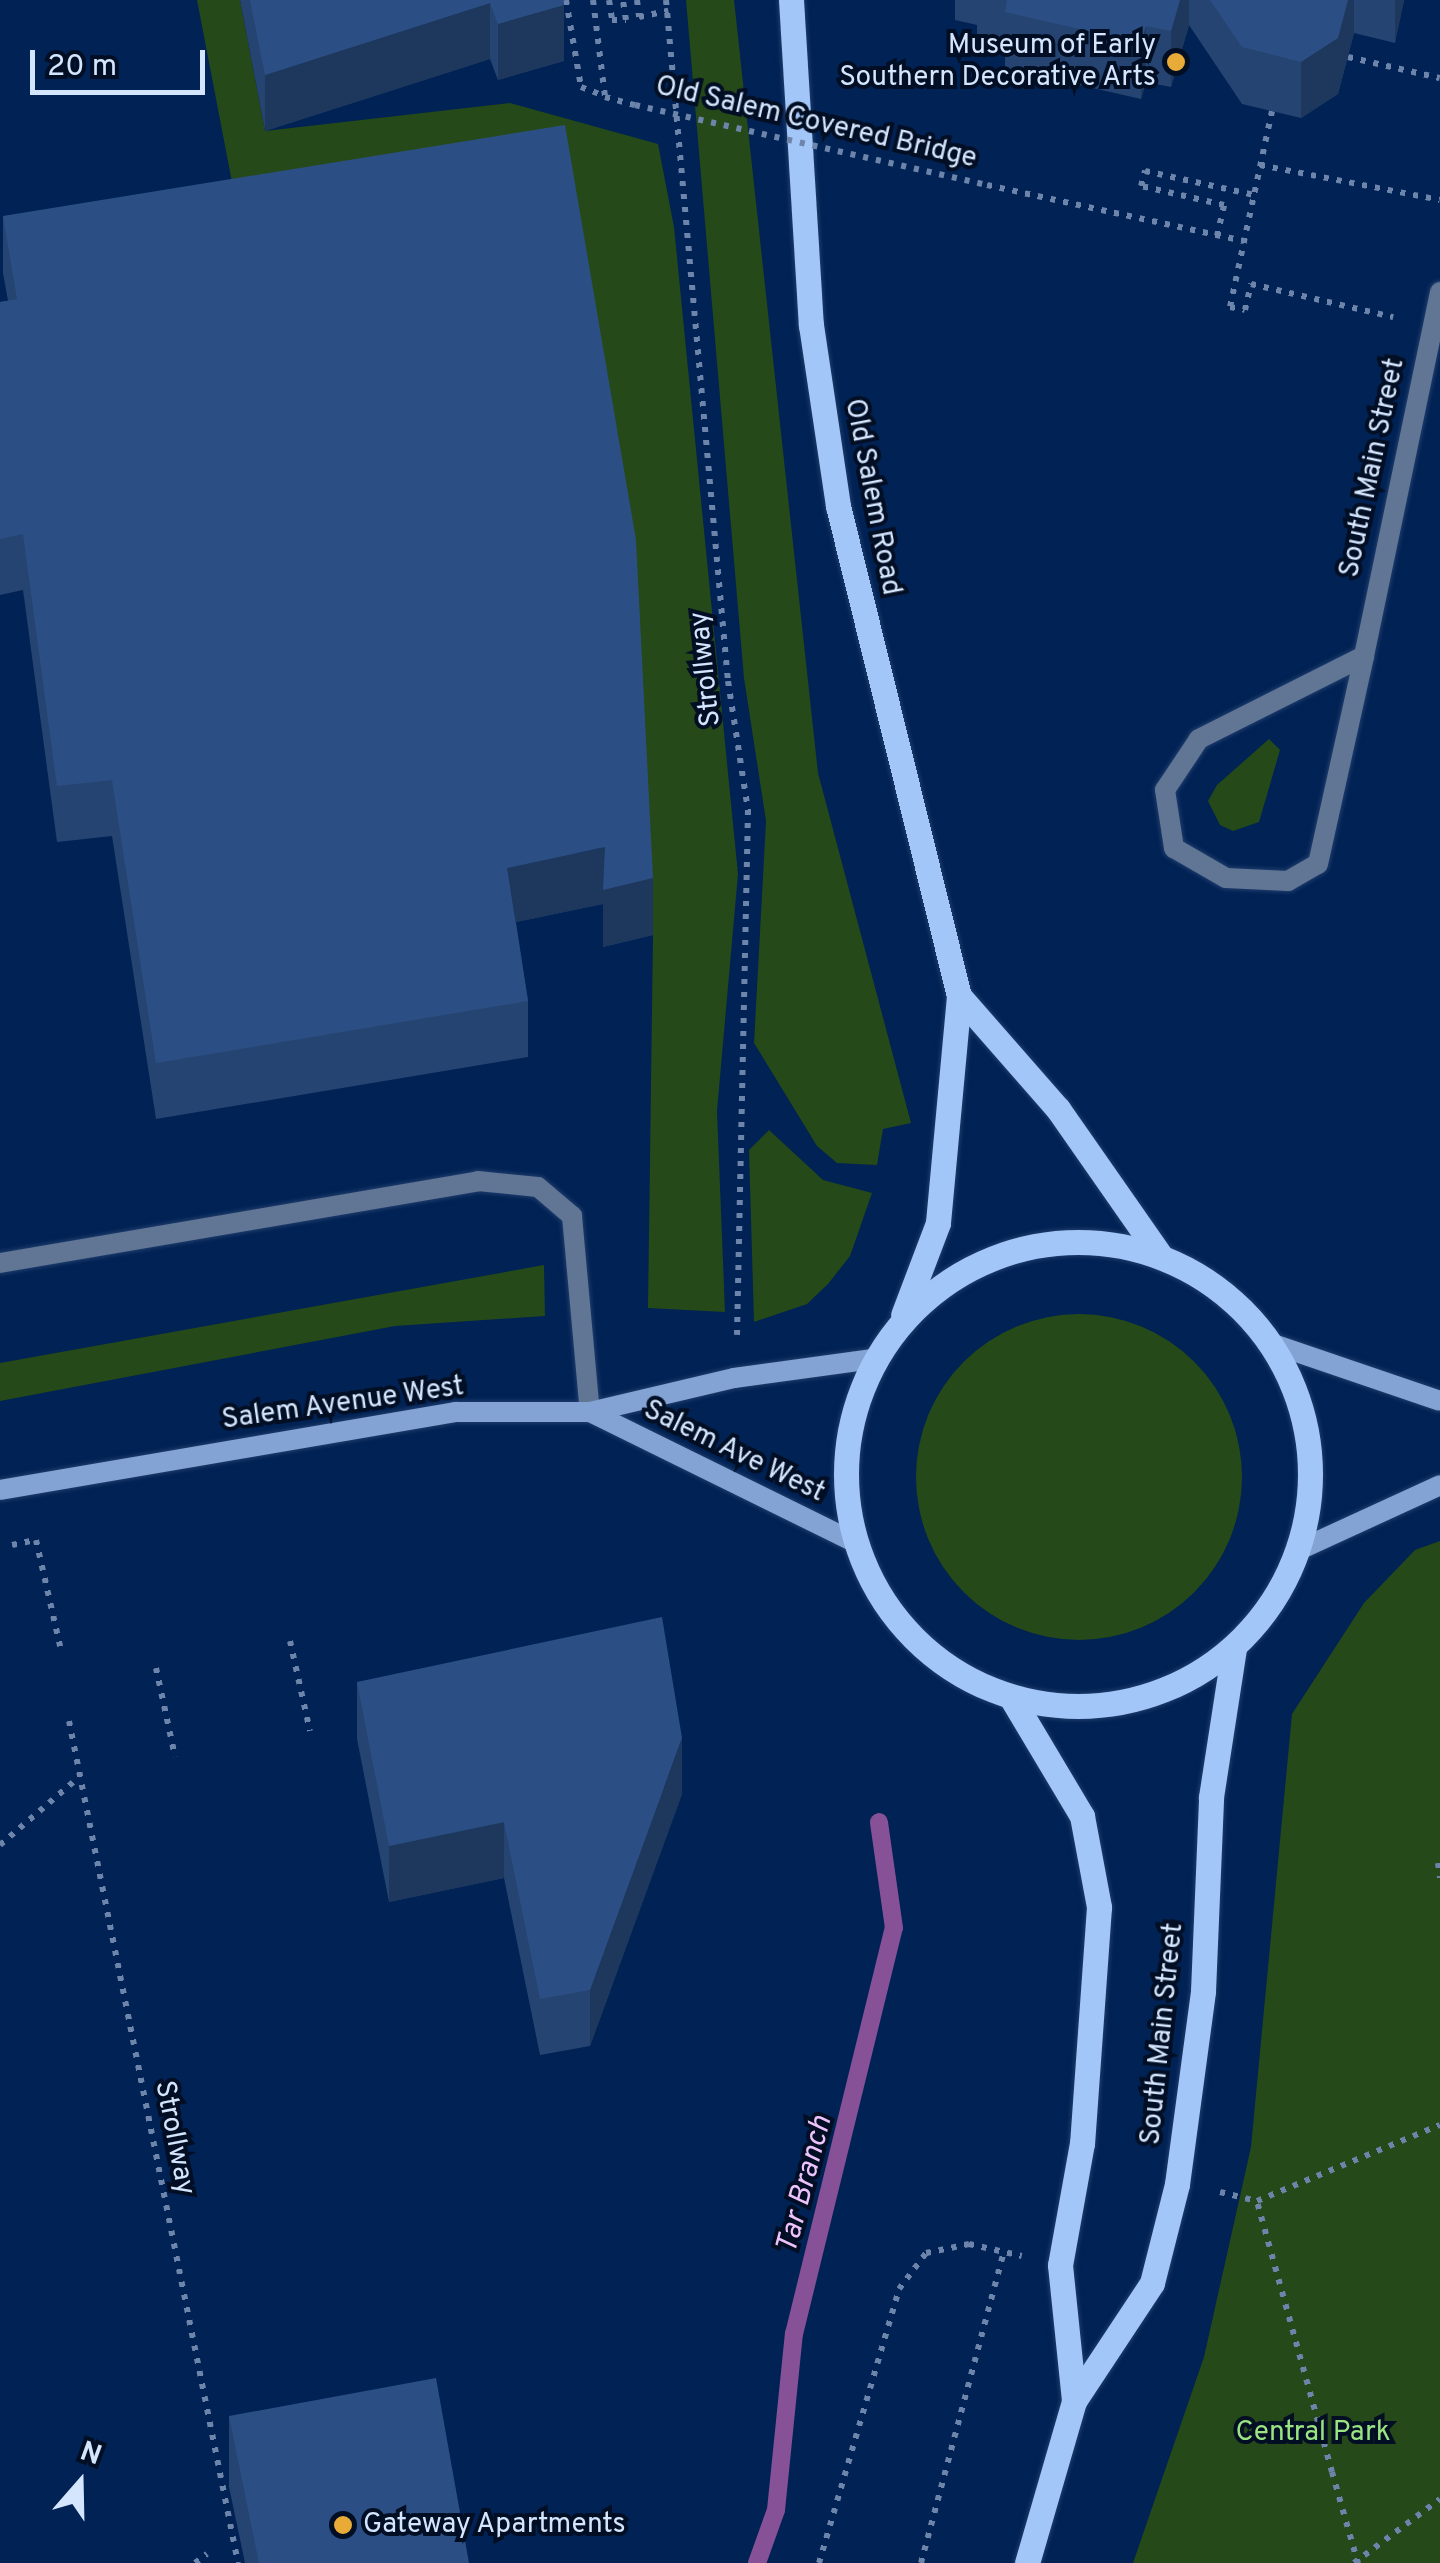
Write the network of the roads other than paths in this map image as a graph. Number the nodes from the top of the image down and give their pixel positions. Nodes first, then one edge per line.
1 (791, 0) edge
2 (1440, 292) edge
3 (1364, 656) junction
4 (959, 996) junction
5 (1160, 1255) junction
6 (0, 1262) edge
7 (903, 1317) junction
8 (1272, 1344) junction
9 (873, 1359) junction
10 (1440, 1401) edge
11 (590, 1412) junction
12 (1440, 1485) edge
13 (0, 1490) edge
14 (854, 1542) junction
15 (1300, 1550) junction
16 (1234, 1648) junction
17 (1010, 1697) junction
18 (1074, 2401) junction
19 (1027, 2563) edge

1 - 4 main road, Old Salem Road
2 - 3 street, South Main Street
3 - 3 street, South Main Street
4 - 5 main road, Old Salem Road
4 - 7 main road, Old Salem Road
5 - 7 main road
5 - 8 main road
6 - 11 street
7 - 9 main road
8 - 10 main road
8 - 15 main road
9 - 11 main road, Salem Avenue West
9 - 14 main road
11 - 13 main road, Salem Avenue West
11 - 14 main road, Salem Ave West
12 - 15 main road
14 - 17 main road
15 - 16 main road
16 - 17 main road
16 - 18 main road, South Main Street
17 - 18 main road, South Main Street
18 - 19 main road, South Main Street

